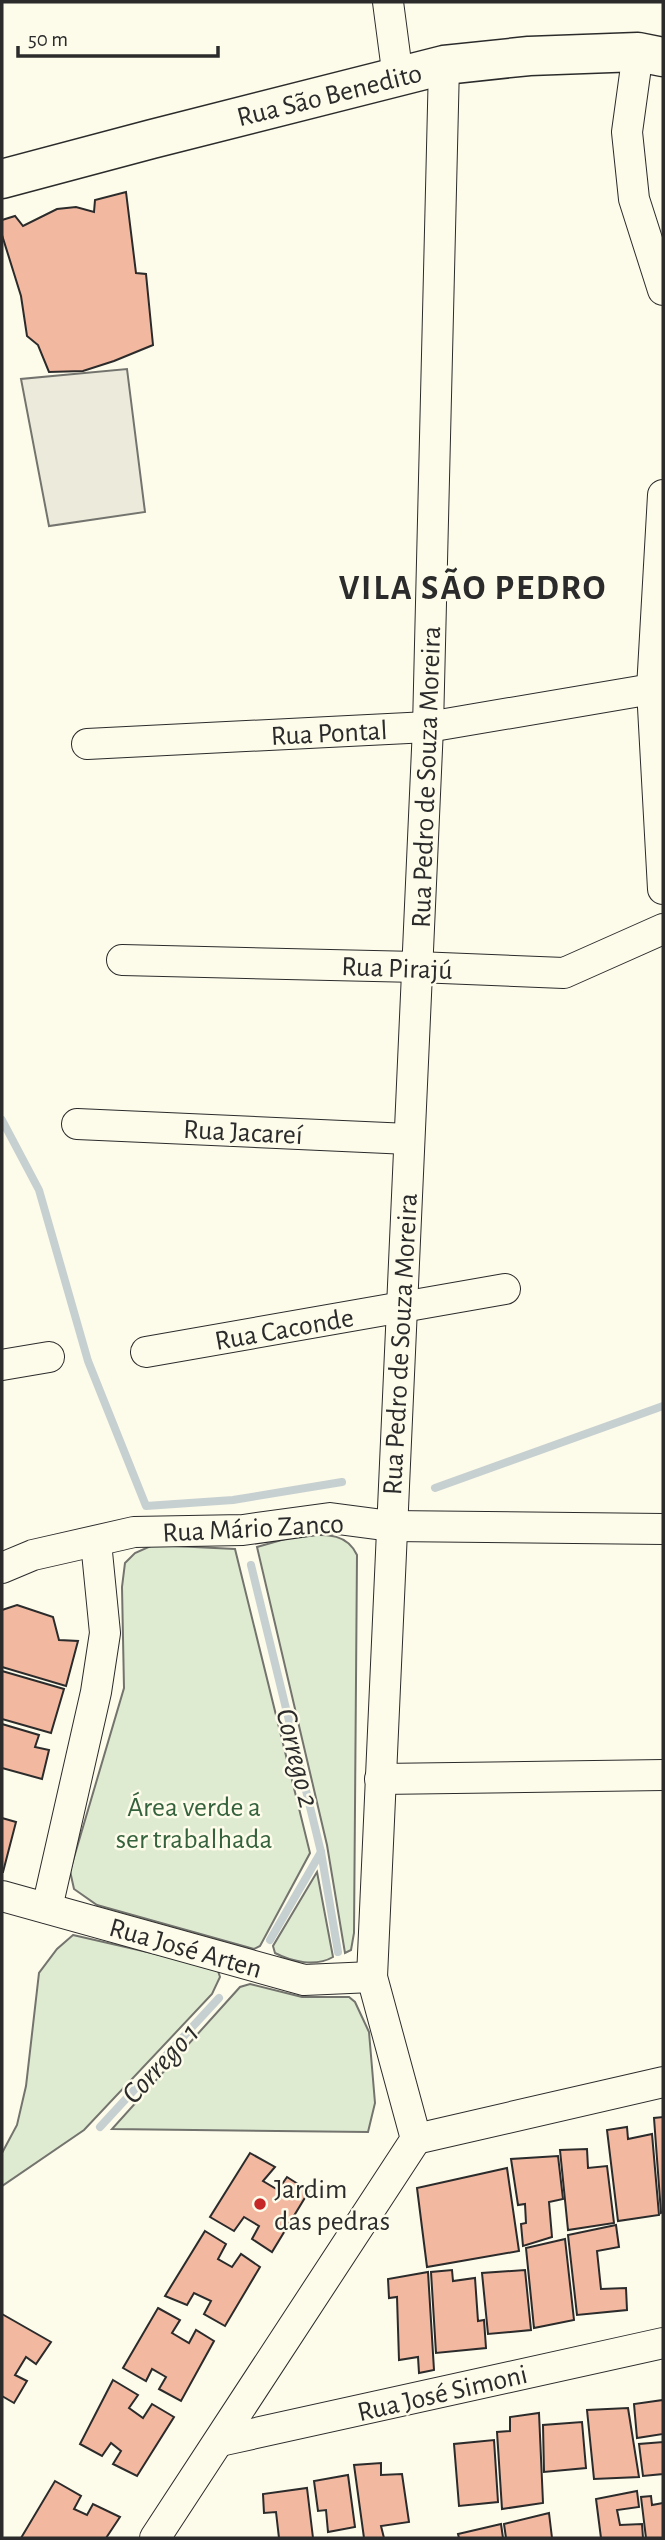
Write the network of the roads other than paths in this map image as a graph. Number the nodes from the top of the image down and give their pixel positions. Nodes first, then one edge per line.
1 (388, 2) edge
2 (651, 55) edge
3 (444, 65) junction
4 (398, 78) junction
5 (2, 179) edge
6 (663, 290) edge
7 (663, 495) edge
8 (652, 689) junction
9 (428, 727) junction
10 (87, 744) dead end
11 (663, 888) edge
12 (663, 929) edge
13 (122, 960) dead end
14 (417, 967) junction
15 (77, 1124) dead end
16 (409, 1139) junction
17 (505, 1289) dead end
18 (401, 1307) junction
19 (146, 1352) dead end
20 (48, 1357) dead end
21 (2, 1365) edge
22 (391, 1526) junction
23 (663, 1529) edge
24 (96, 1542) junction
25 (2, 1568) edge
26 (663, 1775) edge
27 (380, 1779) junction
28 (2, 1896) edge
29 (47, 1908) junction
30 (372, 1977) junction
31 (663, 2082) edge
32 (416, 2138) junction
33 (663, 2343) edge
34 (220, 2441) junction
35 (155, 2538) edge

1 - 4 street
2 - 3 main road, Rua São Benedito
2 - 6 street
3 - 4 main road, Rua São Benedito
3 - 9 street, Rua Pedro de Souza Moreira
4 - 5 main road, Rua São Benedito
7 - 8 street
8 - 9 street, Rua Pontal
8 - 11 street
9 - 10 street, Rua Pontal
9 - 14 street, Rua Pedro de Souza Moreira
12 - 14 street, Rua Pirajú
13 - 14 street, Rua Pirajú
14 - 16 street, Rua Pedro de Souza Moreira
15 - 16 street, Rua Jacareí
16 - 18 street, Rua Pedro de Souza Moreira
17 - 18 street, Rua Caconde
18 - 19 street, Rua Caconde
18 - 22 street, Rua Pedro de Souza Moreira
20 - 21 street
22 - 23 street, Rua Mário Zanco
22 - 24 street, Rua Mário Zanco
22 - 27 street, Rua Pedro de Souza Moreira
24 - 25 street, Rua Mário Zanco
24 - 29 street
26 - 27 street
27 - 30 street, Rua Pedro de Souza Moreira
28 - 29 street, Rua José Arten
29 - 30 street, Rua José Arten
30 - 32 street, Rua Pedro de Souza Moreira
31 - 32 street
32 - 34 street
33 - 34 street, Rua José Simoni
34 - 35 street

